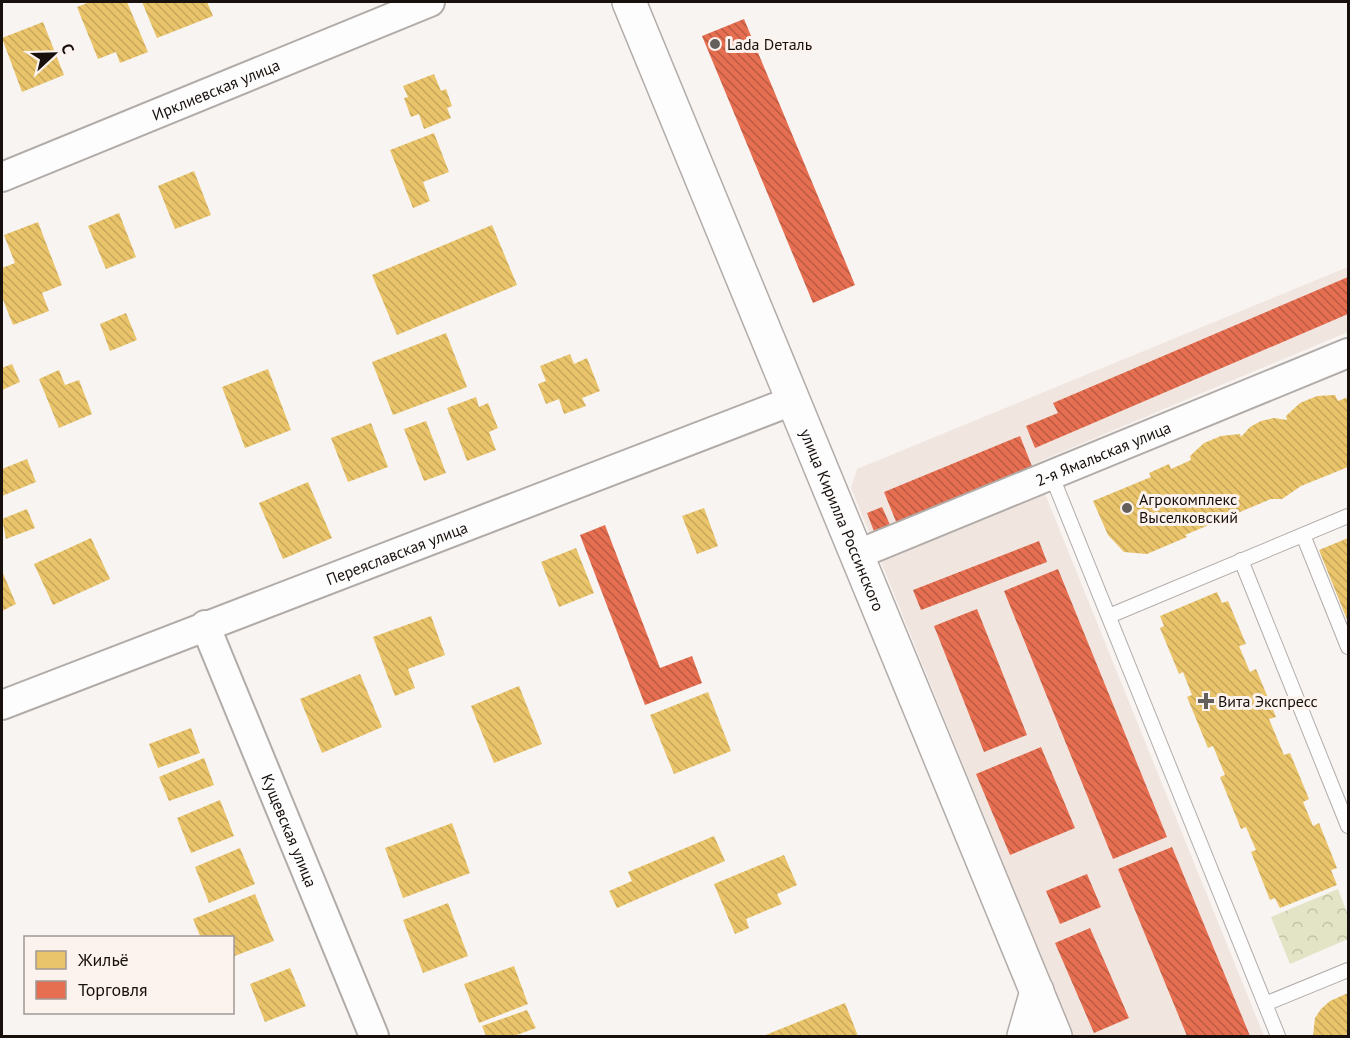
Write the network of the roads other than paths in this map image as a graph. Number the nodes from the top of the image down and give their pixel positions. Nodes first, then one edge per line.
1 (430, 2) edge
2 (629, 2) edge
3 (2, 177) edge
4 (1348, 353) edge
5 (792, 401) junction
6 (1052, 474) junction
7 (1348, 516) edge
8 (1303, 535) junction
9 (856, 555) junction
10 (1241, 560) junction
11 (1109, 616) junction
12 (205, 625) junction
13 (1348, 647) edge
14 (2, 705) edge
15 (1348, 826) edge
16 (1348, 970) edge
17 (1037, 991) junction
18 (1265, 1004) junction
19 (374, 1036) edge
20 (1024, 1036) edge
21 (1055, 1036) edge
22 (1278, 1036) edge

1 - 3 street, Ирклиевская улица
2 - 5 main road, улица Кирилла Россинского
4 - 6 street, 2-я Ямальская улица
5 - 9 main road, улица Кирилла Россинского
5 - 12 street, Переяславская улица
6 - 9 street, 2-я Ямальская улица
6 - 11 lane
7 - 8 lane
8 - 10 lane
8 - 13 lane
9 - 17 main road, улица Кирилла Россинского
10 - 11 lane
10 - 15 lane
11 - 18 lane
12 - 14 street, Переяславская улица
12 - 19 street, Кущевская улица
16 - 18 lane
17 - 20 main road
17 - 21 main road, улица Кирилла Россинского
18 - 22 lane

